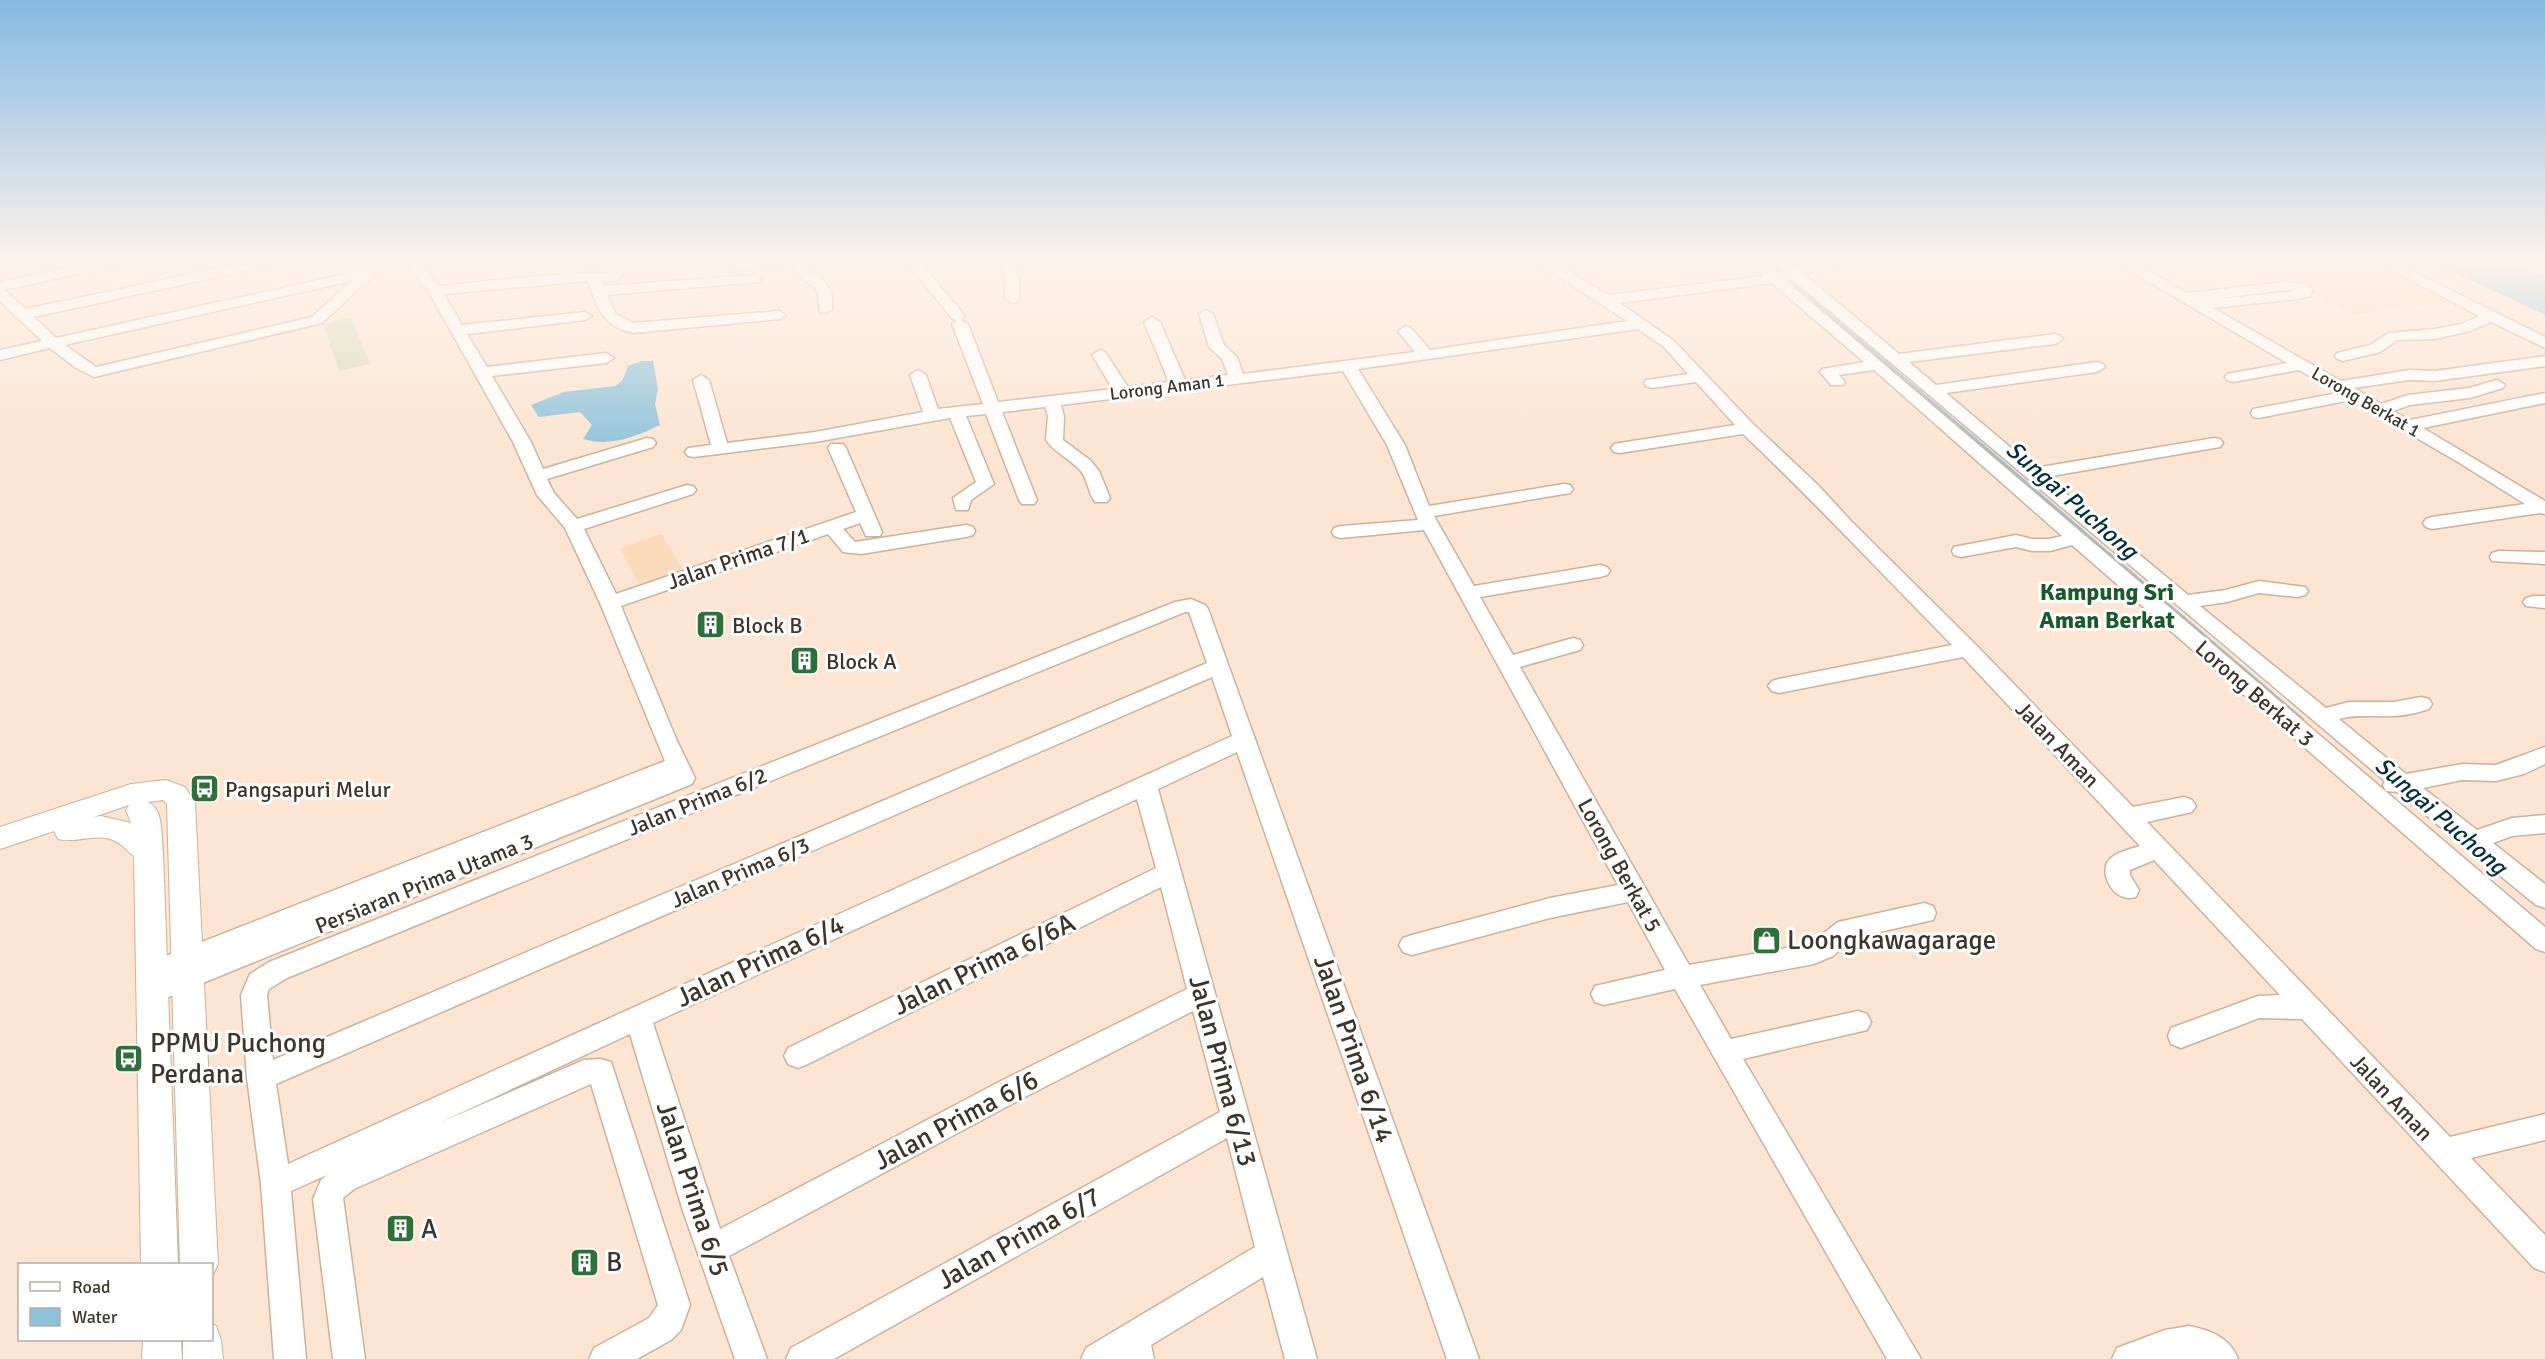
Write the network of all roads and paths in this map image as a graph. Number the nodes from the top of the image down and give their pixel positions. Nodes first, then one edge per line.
1 (36, 325) edge
2 (132, 325) edge
3 (296, 325) edge
4 (455, 325) edge
5 (500, 325) edge
6 (619, 325) edge
7 (662, 325) edge
8 (961, 325) edge
9 (1153, 325) edge
10 (1210, 325) edge
11 (1631, 325) edge
12 (1643, 325) edge
13 (1844, 325) edge
14 (2232, 325) edge
15 (2471, 325) edge
16 (2510, 325) edge
17 (458, 330) junction
18 (1406, 331) dead end
19 (2055, 339) dead end
20 (2545, 343) edge
21 (54, 344) junction
22 (0, 355) edge
23 (1100, 355) dead end
24 (1426, 355) junction
25 (2343, 356) dead end
26 (606, 358) dead end
27 (2545, 361) edge
28 (1886, 362) junction
29 (2301, 365) junction
30 (1348, 366) junction
31 (2097, 367) dead end
32 (482, 372) junction
33 (2545, 374) edge
34 (918, 375) dead end
35 (2518, 376) dead end
36 (1698, 377) junction
37 (2233, 377) dead end
38 (1237, 379) junction
39 (701, 380) dead end
40 (1837, 382) dead end
41 (1652, 383) dead end
42 (2497, 385) dead end
43 (1179, 386) junction
44 (2337, 386) junction
45 (1932, 390) junction
46 (1123, 392) junction
47 (2352, 394) junction
48 (2545, 398) edge
49 (1052, 401) junction
50 (993, 407) junction
51 (2379, 410) junction
52 (956, 412) junction
53 (2259, 413) dead end
54 (932, 415) junction
55 (2408, 426) junction
56 (1747, 428) junction
57 (1984, 434) junction
58 (1962, 437) junction
59 (647, 443) dead end
60 (2214, 443) dead end
61 (720, 448) junction
62 (837, 448) dead end
63 (1620, 448) dead end
64 (694, 452) dead end
65 (2001, 471) junction
66 (2030, 471) junction
67 (538, 476) junction
68 (1564, 489) dead end
69 (687, 490) dead end
70 (1101, 498) dead end
71 (1028, 500) dead end
72 (962, 506) dead end
73 (2544, 508) edge
74 (1427, 518) junction
75 (2432, 523) dead end
76 (573, 526) junction
77 (830, 526) junction
78 (966, 531) dead end
79 (1341, 532) dead end
80 (2075, 538) junction
81 (1960, 551) dead end
82 (2499, 557) dead end
83 (2545, 558) edge
84 (1600, 571) dead end
85 (2152, 576) junction
86 (2124, 580) junction
87 (2298, 591) dead end
88 (1469, 593) junction
89 (2184, 602) junction
90 (610, 603) junction
91 (1573, 645) dead end
92 (1968, 649) junction
93 (1508, 664) junction
94 (1219, 666) junction
95 (1779, 686) dead end
96 (2421, 704) dead end
97 (2322, 717) junction
98 (1244, 740) junction
99 (666, 741) junction
100 (2545, 755) edge
101 (681, 772) junction
102 (627, 784) junction
103 (1145, 784) junction
104 (2385, 787) junction
105 (166, 790) junction
106 (2184, 806) dead end
107 (140, 810) junction
108 (2128, 817) junction
109 (2545, 824) edge
110 (68, 831) junction
111 (2474, 842) junction
112 (5, 844) edge
113 (2159, 849) junction
114 (148, 852) junction
115 (1169, 872) junction
116 (2127, 890) dead end
117 (1634, 891) junction
118 (2545, 898) edge
119 (1924, 913) dead end
120 (2545, 942) edge
121 (1412, 945) dead end
122 (187, 969) junction
123 (1682, 977) junction
124 (152, 983) junction
125 (1202, 994) junction
126 (1604, 994) dead end
127 (2310, 1009) junction
128 (638, 1017) junction
129 (1858, 1022) dead end
130 (2181, 1036) dead end
131 (1724, 1052) junction
132 (798, 1056) dead end
133 (261, 1078) junction
134 (1237, 1117) junction
135 (2545, 1127) edge
136 (2443, 1152) junction
137 (276, 1184) junction
138 (712, 1249) junction
139 (1271, 1255) junction
140 (2545, 1257) edge
141 (160, 1263) edge
142 (199, 1263) edge
143 (162, 1341) edge
144 (202, 1341) edge
145 (1135, 1348) edge
146 (162, 1359) edge
147 (203, 1359) edge
148 (290, 1359) edge
149 (349, 1359) edge
150 (605, 1359) edge
151 (751, 1359) edge
152 (802, 1359) edge
153 (1097, 1359) edge
154 (1301, 1359) edge
155 (1463, 1359) edge
156 (1905, 1359) edge
157 (2128, 1359) edge
158 (2222, 1359) edge

1 - 21 street
2 - 21 street
3 - 21 street
4 - 17 street
5 - 17 street
6 - 7 street
8 - 50 street
9 - 43 street
10 - 38 street
11 - 24 street, Lorong Aman 1
12 - 36 street, Jalan Aman
13 - 28 street, Lorong Berkat 3
14 - 29 street, Lorong Berkat 1
15 - 25 street
16 - 20 street
17 - 32 street
18 - 24 street
19 - 28 street
21 - 22 street
23 - 46 street
24 - 30 street, Lorong Aman 1
26 - 32 street
27 - 44 street
28 - 40 street
28 - 45 street
28 - 58 street, Lorong Berkat 3
29 - 37 street
29 - 44 street, Lorong Berkat 1
30 - 38 street, Lorong Aman 1
30 - 74 street, Lorong Berkat 5
31 - 45 street
32 - 67 street
33 - 35 street
34 - 54 street
36 - 41 street
36 - 56 street, Jalan Aman
38 - 43 street, Lorong Aman 1
39 - 61 street
42 - 51 street
43 - 46 street, Lorong Aman 1
44 - 47 street, Lorong Berkat 1
45 - 57 street
46 - 49 street, Lorong Aman 1
47 - 51 street, Lorong Berkat 1
47 - 53 street
48 - 55 street
49 - 50 street, Lorong Aman 1
49 - 70 street
50 - 52 street, Lorong Aman 1
50 - 71 street
51 - 55 street, Lorong Berkat 1
52 - 54 street, Lorong Aman 1
52 - 72 street
54 - 61 street, Lorong Aman 1
55 - 73 street, Lorong Berkat 1
56 - 63 street
56 - 92 street, Jalan Aman
57 - 58 street
57 - 66 street
58 - 65 street, Lorong Berkat 3
59 - 67 street
60 - 66 street
61 - 64 street, Lorong Aman 1
62 - 77 street, Jalan Prima 7/1
65 - 66 street
65 - 80 street, Lorong Berkat 3
66 - 85 street
67 - 76 street
68 - 74 street
69 - 76 street
73 - 75 street
74 - 79 street
74 - 88 street, Lorong Berkat 5
76 - 90 street
77 - 78 street
77 - 90 street, Jalan Prima 7/1
80 - 81 street
80 - 86 street, Lorong Berkat 3
82 - 83 street
84 - 88 street
85 - 86 street
85 - 89 street
86 - 104 street, Lorong Berkat 3
87 - 89 street
88 - 93 street, Lorong Berkat 5
89 - 97 street
90 - 99 street
91 - 93 street
92 - 95 street
92 - 108 street, Jalan Aman
93 - 117 street, Lorong Berkat 5
94 - 98 street, Jalan Prima 6/2
94 - 133 street, Jalan Prima 6/3
94 - 133 street, Jalan Prima 6/2
96 - 97 street
97 - 104 street
98 - 103 street, Jalan Prima 6/4
98 - 155 street, Jalan Prima 6/14
99 - 101 street
99 - 102 street
100 - 104 street
101 - 102 street, Persiaran Prima Utama 3
101 - 122 street, Persiaran Prima Utama 3
102 - 122 street, Persiaran Prima Utama 3
103 - 115 street, Jalan Prima 6/13
103 - 128 street, Jalan Prima 6/4
104 - 111 street
104 - 120 street, Lorong Berkat 3
105 - 107 main road
105 - 112 main road
105 - 122 main road
106 - 108 street
107 - 110 main road
107 - 114 main road
108 - 113 street, Jalan Aman
109 - 111 street
110 - 112 main road
110 - 114 main road
111 - 118 street
113 - 116 street
113 - 127 street, Jalan Aman
114 - 124 main road
115 - 125 street, Jalan Prima 6/13
115 - 132 street, Jalan Prima 6/6A
117 - 121 street
117 - 123 street, Lorong Berkat 5
119 - 123 street
122 - 124 street, Persiaran Prima Utama 3
122 - 142 main road
123 - 126 street
123 - 131 street, Lorong Berkat 5
124 - 141 main road
125 - 134 street, Jalan Prima 6/13
125 - 138 street, Jalan Prima 6/6
127 - 130 street
127 - 136 street, Jalan Aman
128 - 137 street, Jalan Prima 6/4
128 - 138 street, Jalan Prima 6/5
129 - 131 street
131 - 156 street, Lorong Berkat 5
133 - 137 street, Jalan Prima 6/2
134 - 139 street, Jalan Prima 6/13
134 - 152 street, Jalan Prima 6/7
135 - 136 street
136 - 140 street, Jalan Aman
137 - 148 street, Jalan Prima 6/2
138 - 151 street, Jalan Prima 6/5
139 - 145 street
139 - 154 street, Jalan Prima 6/13
143 - 146 main road
144 - 147 main road
145 - 153 street
149 - 150 street
157 - 158 street

